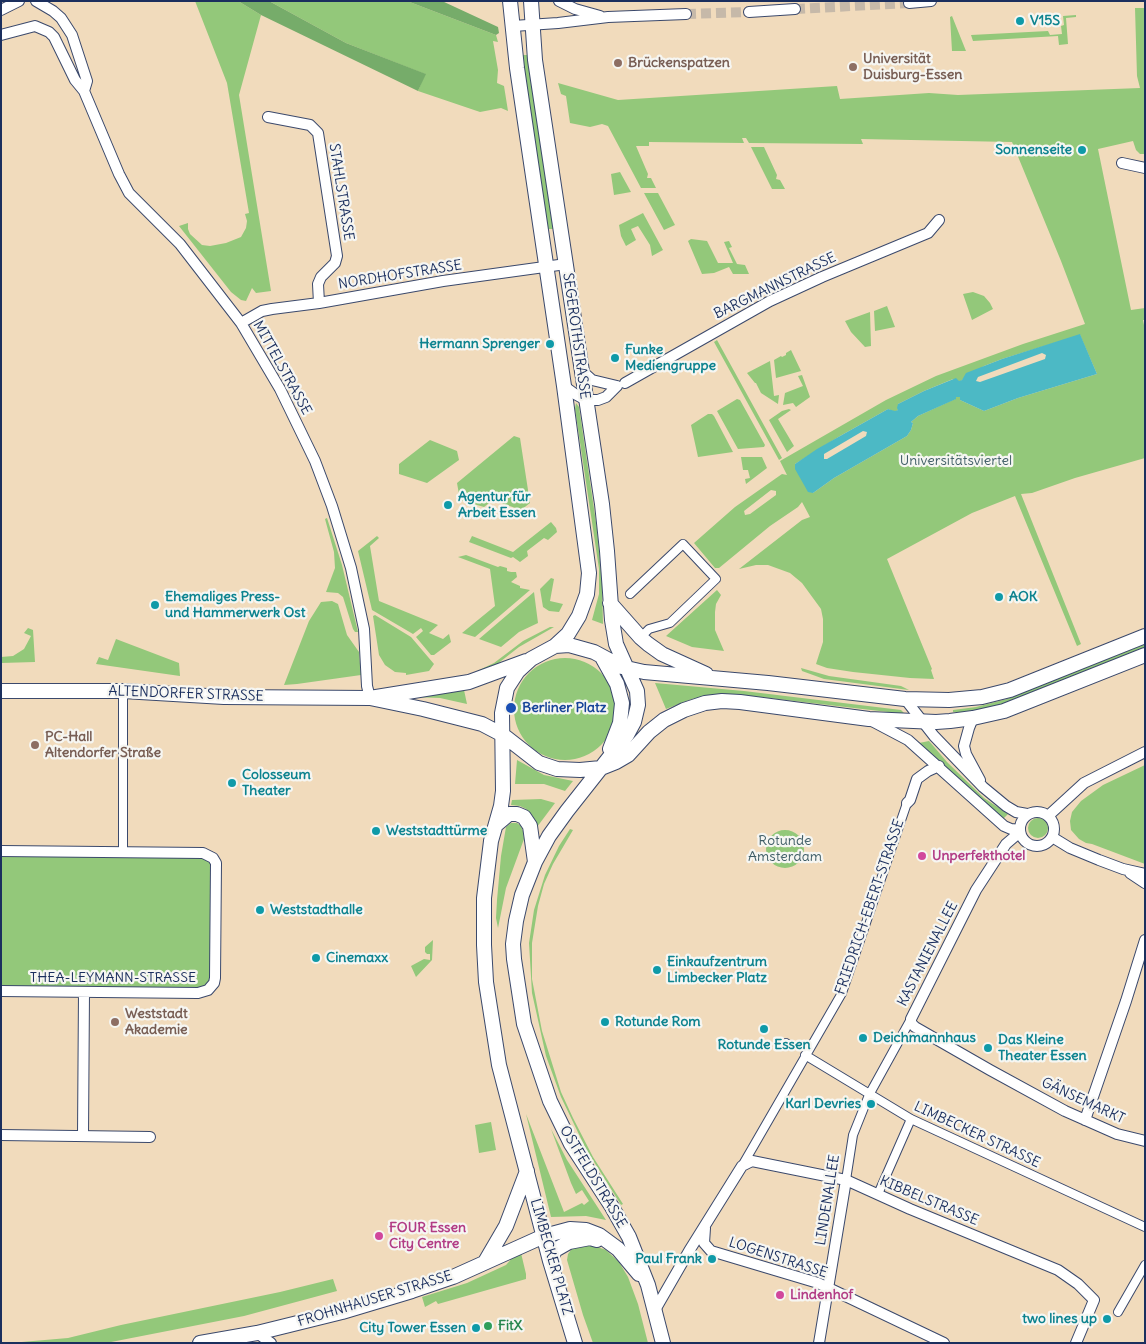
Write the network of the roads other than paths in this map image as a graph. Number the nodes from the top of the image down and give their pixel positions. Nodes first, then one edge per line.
1 (19, 1) edge
2 (36, 1) edge
3 (510, 1) edge
4 (531, 1) edge
5 (559, 1) edge
6 (931, 1) edge
7 (909, 3) dead end
8 (795, 9) tunnel mouth
9 (1, 10) edge
10 (749, 12) tunnel mouth
11 (686, 14) tunnel mouth
12 (608, 17) junction
13 (533, 25) junction
14 (513, 26) junction
15 (1, 35) edge
16 (84, 91) junction
17 (268, 117) dead end
18 (1122, 163) dead end
19 (1145, 168) edge
20 (939, 220) dead end
21 (566, 264) junction
22 (546, 266) junction
23 (319, 303) junction
24 (241, 323) junction
25 (582, 371) junction
26 (625, 382) dead end
27 (564, 386) junction
28 (586, 400) junction
29 (630, 594) dead end
30 (610, 603) junction
31 (644, 634) dead end
32 (1145, 636) edge
33 (555, 646) junction
34 (1145, 655) edge
35 (601, 656) junction
36 (531, 659) junction
37 (627, 669) junction
38 (716, 678) junction
39 (1, 691) edge
40 (122, 691) junction
41 (370, 698) junction
42 (904, 699) junction
43 (973, 718) junction
44 (869, 719) junction
45 (922, 722) junction
46 (502, 735) junction
47 (1145, 752) edge
48 (939, 766) junction
49 (601, 768) junction
50 (983, 787) junction
51 (906, 804) joint
52 (1027, 814) junction
53 (1048, 816) junction
54 (496, 825) junction
55 (1020, 831) junction
56 (1052, 837) junction
57 (1, 851) edge
58 (123, 852) junction
59 (534, 862) junction
60 (1123, 869) junction
61 (1145, 874) edge
62 (1145, 884) edge
63 (1144, 943) edge
64 (1, 991) edge
65 (84, 992) junction
66 (911, 1019) junction
67 (805, 1055) junction
68 (869, 1094) junction
69 (911, 1118) junction
70 (1085, 1120) junction
71 (1, 1135) edge
72 (83, 1135) junction
73 (150, 1137) dead end
74 (1145, 1141) edge
75 (742, 1166) junction
76 (527, 1170) junction
77 (846, 1180) junction
78 (878, 1194) junction
79 (706, 1224) junction
80 (1145, 1227) edge
81 (544, 1236) junction
82 (610, 1243) junction
83 (550, 1260) junction
84 (485, 1262) junction
85 (1145, 1265) edge
86 (648, 1285) junction
87 (828, 1289) junction
88 (655, 1310) junction
89 (1118, 1312) dead end
90 (257, 1333) junction
91 (200, 1343) edge
92 (270, 1343) edge
93 (575, 1343) edge
94 (663, 1343) edge
95 (819, 1343) edge
96 (944, 1343) edge
97 (1076, 1343) edge

1 - 9 street
2 - 16 street
3 - 14 main road, SEGEROTHSTRASSE
4 - 13 main road, SEGEROTHSTRASSE
5 - 12 street
6 - 7 street
8 - 10 street
11 - 12 street
12 - 13 street
13 - 14 street
13 - 21 main road, SEGEROTHSTRASSE
14 - 22 main road, SEGEROTHSTRASSE
15 - 16 street
16 - 24 street, MITTELSTRASSE
17 - 23 street, STAHLSTRASSE
18 - 19 street
20 - 26 street, BARGMANNSTRASSE
21 - 22 street, NORDHOFSTRASSE
21 - 25 main road, SEGEROTHSTRASSE
22 - 23 street, NORDHOFSTRASSE
22 - 27 main road, SEGEROTHSTRASSE
23 - 24 street, NORDHOFSTRASSE
24 - 41 street, MITTELSTRASSE
25 - 28 main road, SEGEROTHSTRASSE
25 - 28 street
27 - 28 street
27 - 33 main road, SEGEROTHSTRASSE
28 - 30 main road, SEGEROTHSTRASSE
29 - 31 street
30 - 37 main road, SEGEROTHSTRASSE
30 - 38 main road
32 - 42 main road
33 - 35 main road
33 - 36 main road
34 - 43 main road
35 - 37 main road
35 - 49 main road
36 - 41 main road, ALTENDORFER STRASSE
36 - 46 main road
37 - 38 main road
37 - 49 main road, SEGEROTHSTRASSE
38 - 42 main road
39 - 40 main road, ALTENDORFER STRASSE
40 - 41 main road, ALTENDORFER STRASSE
40 - 58 street
41 - 46 main road, ALTENDORFER STRASSE
42 - 45 street
43 - 45 main road
43 - 50 street
44 - 45 main road
44 - 48 street
44 - 49 main road
45 - 50 street
46 - 49 main road
46 - 54 main road
47 - 53 street
48 - 51 street, FRIEDRICH-EBERT-STRASSE
48 - 55 street
49 - 59 main road, OSTFELDSTRASSE
50 - 52 street
51 - 67 street, FRIEDRICH-EBERT-STRASSE
52 - 53 street
52 - 55 street
53 - 56 street
54 - 59 main road
54 - 76 main road
55 - 56 street
55 - 66 street, KASTANIENALLEE
56 - 60 street
57 - 58 street, THEA-LEYMANN-STRASSE
58 - 65 street, THEA-LEYMANN-STRASSE
59 - 86 main road, OSTFELDSTRASSE
60 - 61 street
60 - 62 street
63 - 70 street
64 - 65 street, THEA-LEYMANN-STRASSE
65 - 72 street
66 - 68 street, KASTANIENALLEE
66 - 70 street, GÄNSEMARKT
67 - 68 street, LIMBECKER STRASSE
67 - 75 street, FRIEDRICH-EBERT-STRASSE
68 - 69 street, LIMBECKER STRASSE
68 - 77 street, LINDENALLEE
69 - 78 street
69 - 80 street, LIMBECKER STRASSE
70 - 74 street, GÄNSEMARKT
71 - 72 street
72 - 73 street
75 - 77 street, KIBBELSTRASSE
75 - 79 street
76 - 81 main road, LIMBECKER PLATZ
76 - 84 main road
77 - 78 street, KIBBELSTRASSE
77 - 87 street, LINDENALLEE
78 - 97 street, KIBBELSTRASSE
79 - 87 street, LOGENSTRASSE
79 - 88 street
81 - 82 main road, FROHNHAUSER STRASSE
81 - 83 main road, LIMBECKER PLATZ
81 - 84 main road, FROHNHAUSER STRASSE
82 - 83 main road
82 - 86 main road, FROHNHAUSER STRASSE
83 - 93 main road, LIMBECKER PLATZ
84 - 90 main road, FROHNHAUSER STRASSE
85 - 89 street
86 - 88 main road
87 - 95 street, LINDENALLEE
87 - 96 street, LOGENSTRASSE
88 - 94 main road
90 - 91 main road, FROHNHAUSER STRASSE
90 - 92 street

